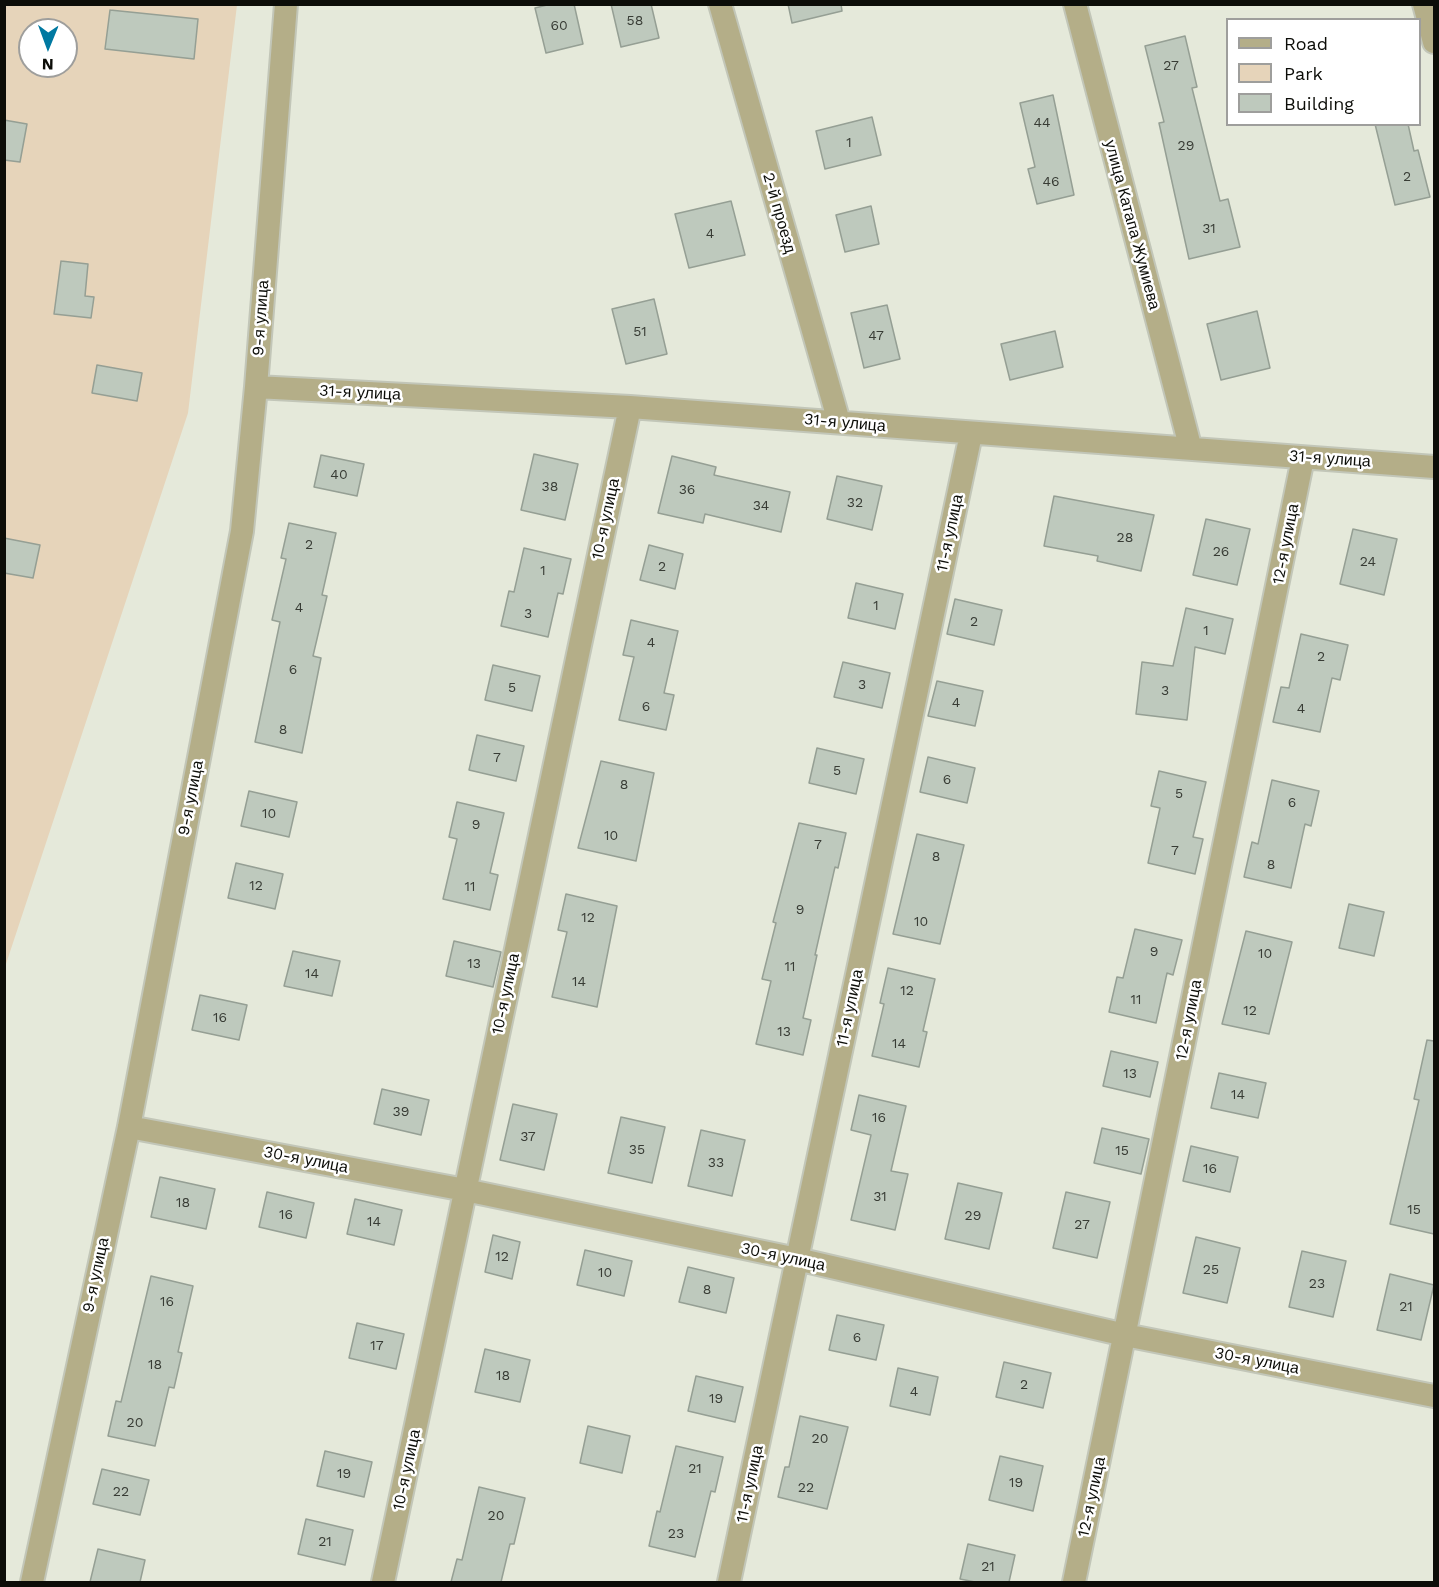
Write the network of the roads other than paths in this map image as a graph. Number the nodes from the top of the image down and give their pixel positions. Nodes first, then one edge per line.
1 (286, 4) edge
2 (720, 4) edge
3 (1075, 4) edge
4 (1424, 4) edge
5 (1434, 42) edge
6 (256, 387) junction
7 (630, 407) junction
8 (838, 422) junction
9 (971, 434) junction
10 (1190, 446) junction
11 (1303, 458) junction
12 (1434, 467) edge
13 (129, 1127) junction
14 (465, 1190) junction
15 (797, 1259) junction
16 (1125, 1335) junction
17 (1434, 1396) edge
18 (32, 1582) edge
19 (383, 1582) edge
20 (729, 1582) edge
21 (1074, 1582) edge

1 - 6 street, 9-я улица
2 - 8 street, 2-й проезд
3 - 10 street, улица Катапа Жумиева
4 - 5 street
6 - 7 street, 31-я улица
6 - 13 street, 9-я улица
7 - 8 street, 31-я улица
7 - 14 street, 10-я улица
8 - 9 street, 31-я улица
9 - 10 street, 31-я улица
9 - 15 street, 11-я улица
10 - 11 street, 31-я улица
11 - 12 street, 31-я улица
11 - 16 street, 12-я улица
13 - 14 street, 30-я улица
13 - 18 street, 9-я улица
14 - 15 street, 30-я улица
14 - 19 street, 10-я улица
15 - 16 street, 30-я улица
15 - 20 street, 11-я улица
16 - 17 street, 30-я улица
16 - 21 street, 12-я улица

